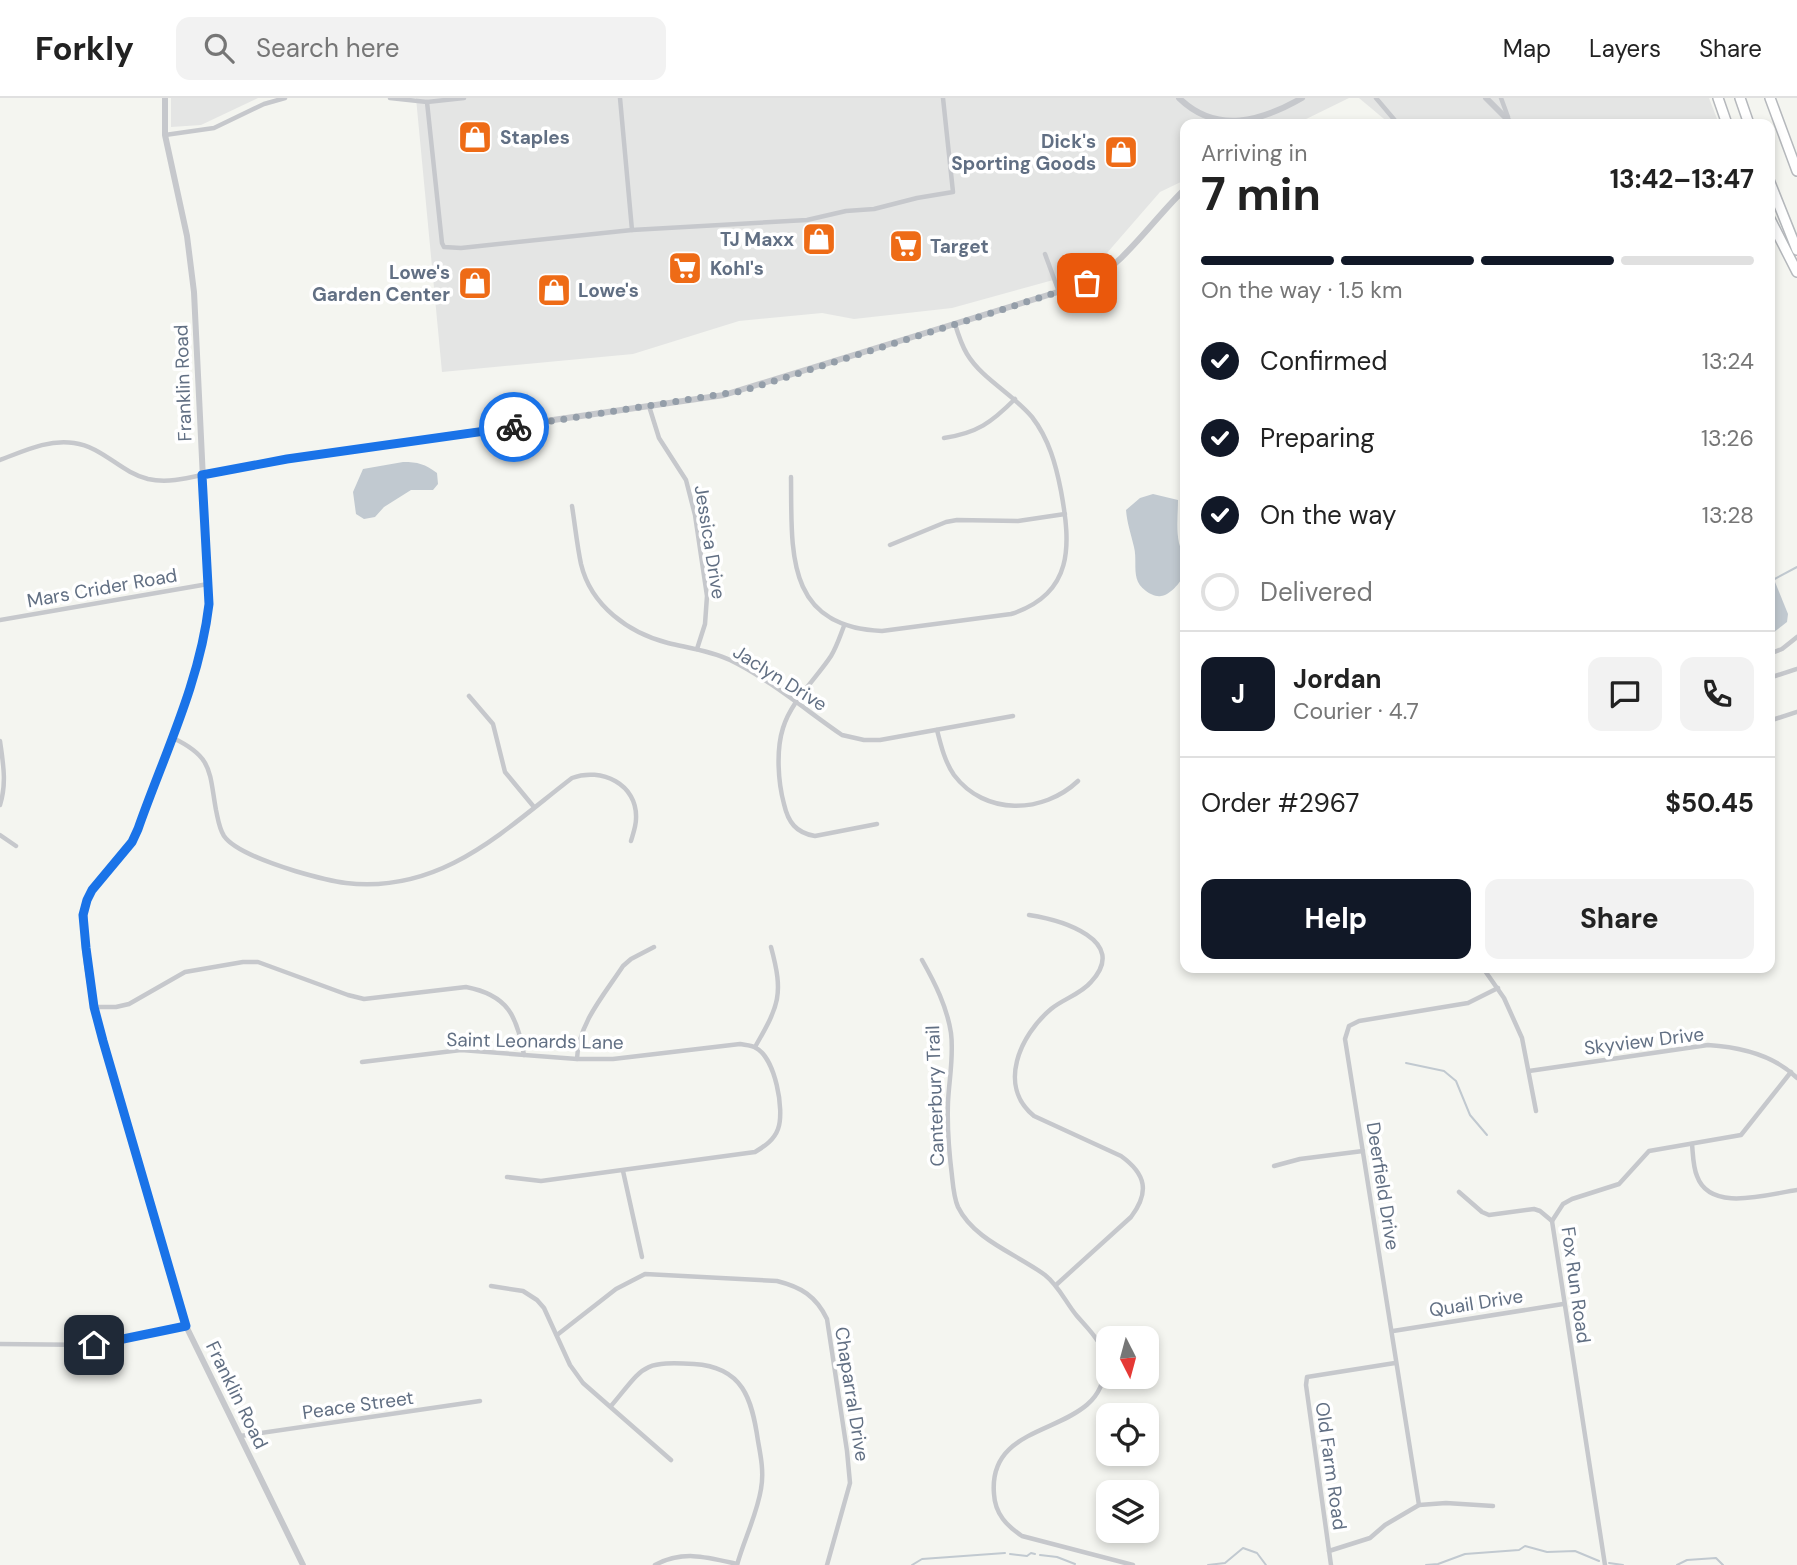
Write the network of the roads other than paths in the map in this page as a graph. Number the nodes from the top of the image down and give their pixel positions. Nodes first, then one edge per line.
1 (165, 98) edge
2 (285, 98) edge
3 (390, 98) edge
4 (464, 98) edge
5 (620, 98) edge
6 (943, 98) edge
7 (1179, 98) edge
8 (1302, 98) edge
9 (1376, 98) edge
10 (1486, 98) edge
11 (1718, 98) edge
12 (1740, 98) edge
13 (1770, 98) edge
14 (1500, 99) edge
15 (427, 102) junction
16 (1210, 117) junction
17 (1213, 119) edge
18 (1221, 119) edge
19 (1254, 119) edge
20 (1394, 119) edge
21 (1506, 119) edge
22 (1508, 119) edge
23 (1725, 119) edge
24 (1747, 119) edge
25 (165, 135) junction
26 (1797, 171) edge
27 (1180, 194) edge
28 (1775, 195) edge
29 (1775, 229) edge
30 (632, 230) junction
31 (1797, 250) edge
32 (1045, 254) dead end
33 (1797, 272) edge
34 (1059, 292) junction
35 (955, 324) junction
36 (1015, 399) junction
37 (649, 406) junction
38 (944, 438) dead end
39 (0, 460) edge
40 (202, 475) junction
41 (792, 477) dead end
42 (572, 506) dead end
43 (1065, 514) junction
44 (890, 545) dead end
45 (208, 584) junction
46 (0, 620) edge
47 (844, 626) junction
48 (1797, 637) edge
49 (697, 649) junction
50 (1775, 652) edge
51 (1797, 670) edge
52 (1775, 676) edge
53 (469, 696) dead end
54 (796, 704) junction
55 (1797, 712) edge
56 (1013, 716) dead end
57 (1775, 719) edge
58 (937, 730) junction
59 (172, 737) junction
60 (0, 741) edge
61 (1078, 781) dead end
62 (0, 805) edge
63 (534, 807) junction
64 (877, 824) dead end
65 (0, 835) edge
66 (631, 841) dead end
67 (16, 846) dead end
68 (1029, 915) dead end
69 (654, 947) dead end
70 (771, 947) dead end
71 (922, 960) dead end
72 (1487, 973) edge
73 (1498, 989) junction
74 (94, 1007) junction
75 (755, 1047) junction
76 (524, 1055) junction
77 (577, 1059) junction
78 (362, 1062) dead end
79 (1529, 1071) junction
80 (1791, 1072) junction
81 (1797, 1078) edge
82 (1536, 1111) dead end
83 (1692, 1144) junction
84 (1363, 1151) junction
85 (1274, 1166) dead end
86 (623, 1171) junction
87 (507, 1177) dead end
88 (1797, 1190) edge
89 (1459, 1192) dead end
90 (1552, 1221) junction
91 (642, 1257) dead end
92 (1056, 1285) junction
93 (491, 1286) dead end
94 (1563, 1304) junction
95 (186, 1326) junction
96 (1392, 1331) junction
97 (557, 1335) junction
98 (0, 1344) edge
99 (1395, 1363) junction
100 (480, 1401) dead end
101 (611, 1406) junction
102 (240, 1436) junction
103 (671, 1460) dead end
104 (1419, 1505) junction
105 (1493, 1506) dead end
106 (1329, 1551) junction
107 (303, 1565) edge
108 (655, 1565) edge
109 (737, 1565) edge
110 (827, 1565) edge
111 (1133, 1565) edge
112 (1331, 1565) edge
113 (1605, 1565) edge

1 - 25 street, Franklin Road
2 - 25 street
3 - 15 street
4 - 15 street
5 - 30 street
6 - 30 street
7 - 16 street
8 - 19 street
9 - 20 street
10 - 21 street
11 - 23 highway
12 - 24 highway
13 - 26 highway
14 - 22 street
15 - 30 street
16 - 17 street
16 - 18 street
25 - 40 street, Franklin Road
27 - 34 street
28 - 31 highway
29 - 33 highway
32 - 34 street
34 - 35 street
35 - 36 street
35 - 37 street
36 - 38 street
36 - 43 street
37 - 40 street
37 - 49 street, Jessica Drive
39 - 40 street
40 - 45 street, Franklin Road
41 - 47 street
42 - 49 street, Jaclyn Drive
43 - 44 street
43 - 47 street
45 - 46 street, Mars Crider Road
45 - 59 street, Franklin Road
47 - 54 street
48 - 50 street
49 - 54 street, Jaclyn Drive
51 - 52 street
53 - 63 street
54 - 58 street, Jaclyn Drive
54 - 64 street
55 - 57 street
56 - 58 street, Jaclyn Drive
58 - 61 street
59 - 63 street
59 - 74 street, Franklin Road
60 - 62 street
63 - 66 street
65 - 67 street
68 - 92 street
69 - 77 street
70 - 75 street
71 - 92 street, Canterbury Trail
72 - 73 street
73 - 79 street
73 - 84 street, Deerfield Drive
74 - 76 street
74 - 95 street, Franklin Road
75 - 77 street, Saint Leonards Lane
75 - 86 street
76 - 77 street, Saint Leonards Lane
76 - 78 street, Saint Leonards Lane
79 - 80 street, Skyview Drive
79 - 82 street
80 - 81 street, Skyview Drive
80 - 83 street, Fox Run Road
83 - 88 street
83 - 90 street, Fox Run Road
84 - 85 street
84 - 96 street, Deerfield Drive
86 - 87 street
86 - 91 street
89 - 90 street
90 - 94 street, Fox Run Road
92 - 111 street, Canterbury Trail
93 - 97 street
94 - 96 street, Quail Drive
94 - 113 street, Fox Run Road
95 - 98 street
95 - 102 street, Franklin Road
96 - 99 street, Deerfield Drive
97 - 101 street
97 - 110 street, Chaparral Drive
99 - 104 street, Deerfield Drive
99 - 106 street, Old Farm Road
100 - 102 street, Peace Street
101 - 103 street
101 - 109 street
102 - 107 street, Franklin Road
104 - 105 street
104 - 106 street
106 - 112 street, Old Farm Road
108 - 109 street

